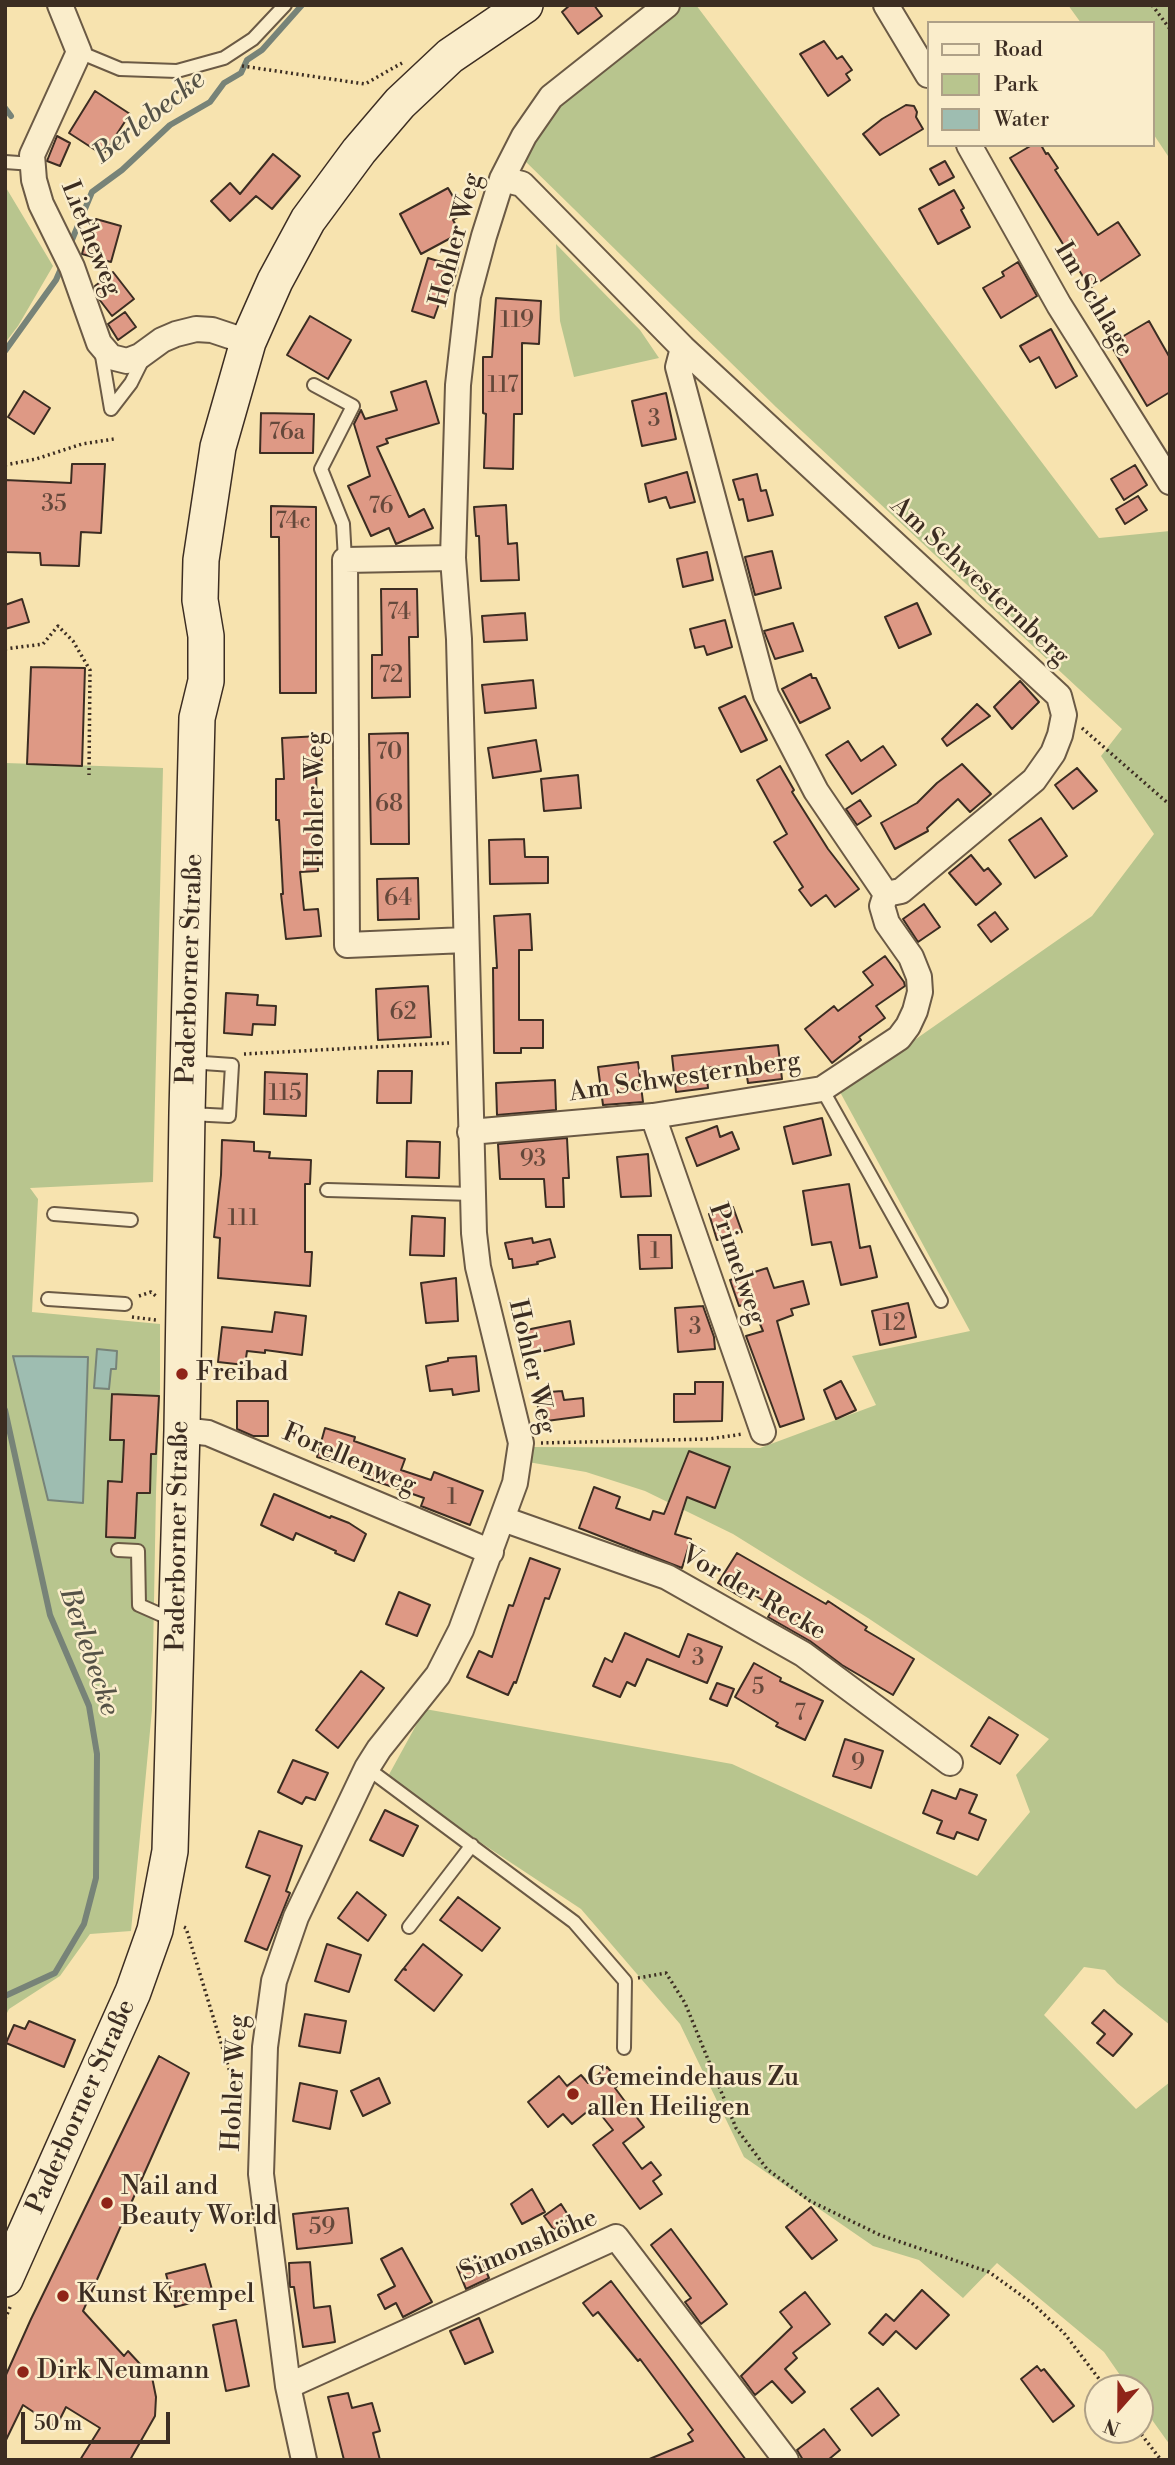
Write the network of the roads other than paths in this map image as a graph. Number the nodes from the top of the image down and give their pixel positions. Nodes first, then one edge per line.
1 (60, 5) edge
2 (285, 5) edge
3 (525, 5) edge
4 (667, 5) edge
5 (886, 5) edge
6 (79, 52) junction
7 (926, 72) edge
8 (970, 147) edge
9 (5, 162) edge
10 (33, 164) junction
11 (502, 178) junction
12 (248, 342) junction
13 (99, 343) junction
14 (683, 348) junction
15 (148, 350) junction
16 (314, 385) dead end
17 (1170, 482) edge
18 (453, 558) junction
19 (345, 560) junction
20 (886, 894) junction
21 (466, 940) junction
22 (188, 1062) junction
23 (822, 1089) junction
24 (187, 1113) junction
25 (653, 1116) junction
26 (471, 1132) junction
27 (327, 1190) dead end
28 (473, 1194) junction
29 (54, 1214) dead end
30 (131, 1220) dead end
31 (48, 1299) dead end
32 (941, 1301) dead end
33 (125, 1304) dead end
34 (182, 1430) junction
35 (763, 1432) road end
36 (503, 1519) junction
37 (118, 1550) dead end
38 (491, 1552) junction
39 (177, 1621) junction
40 (950, 1763) dead end
41 (367, 1768) junction
42 (472, 1845) junction
43 (409, 1927) dead end
44 (624, 2048) dead end
45 (5, 2279) edge
46 (288, 2386) junction
47 (304, 2460) edge
48 (786, 2460) edge

1 - 6 street
2 - 6 lane
3 - 12 main road, Paderborner Straße
4 - 11 street, Hohler Weg
5 - 7 street
6 - 10 street, Lietheweg
8 - 17 street, Im Schlage
9 - 10 lane
10 - 13 street, Lietheweg
11 - 14 street, Am Schwesternberg
11 - 18 street, Hohler Weg
12 - 15 street
12 - 22 main road, Paderborner Straße
13 - 15 street
13 - 15 lane
14 - 20 street, Am Schwesternberg
14 - 20 street, Am Schwesternberg
16 - 19 lane
18 - 19 street
18 - 21 street, Hohler Weg
19 - 21 street, Hohler Weg
20 - 23 street, Am Schwesternberg
21 - 26 street, Hohler Weg
22 - 24 main road, Paderborner Straße
22 - 24 lane
23 - 25 street, Am Schwesternberg
23 - 32 lane
24 - 34 main road, Paderborner Straße
25 - 26 street, Am Schwesternberg
25 - 35 street, Primelweg
26 - 28 street, Hohler Weg
27 - 28 lane
28 - 36 street, Hohler Weg
29 - 30 lane
31 - 33 lane
34 - 38 street, Forellenweg
34 - 39 main road, Paderborner Straße
36 - 38 street, Hohler Weg
36 - 40 street, Vor der Recke
37 - 39 lane
38 - 41 street, Hohler Weg
39 - 45 main road, Paderborner Straße
41 - 42 lane
41 - 46 street, Hohler Weg
42 - 43 lane
42 - 44 lane
46 - 47 street, Hohler Weg
46 - 48 street, Simonshöhe

